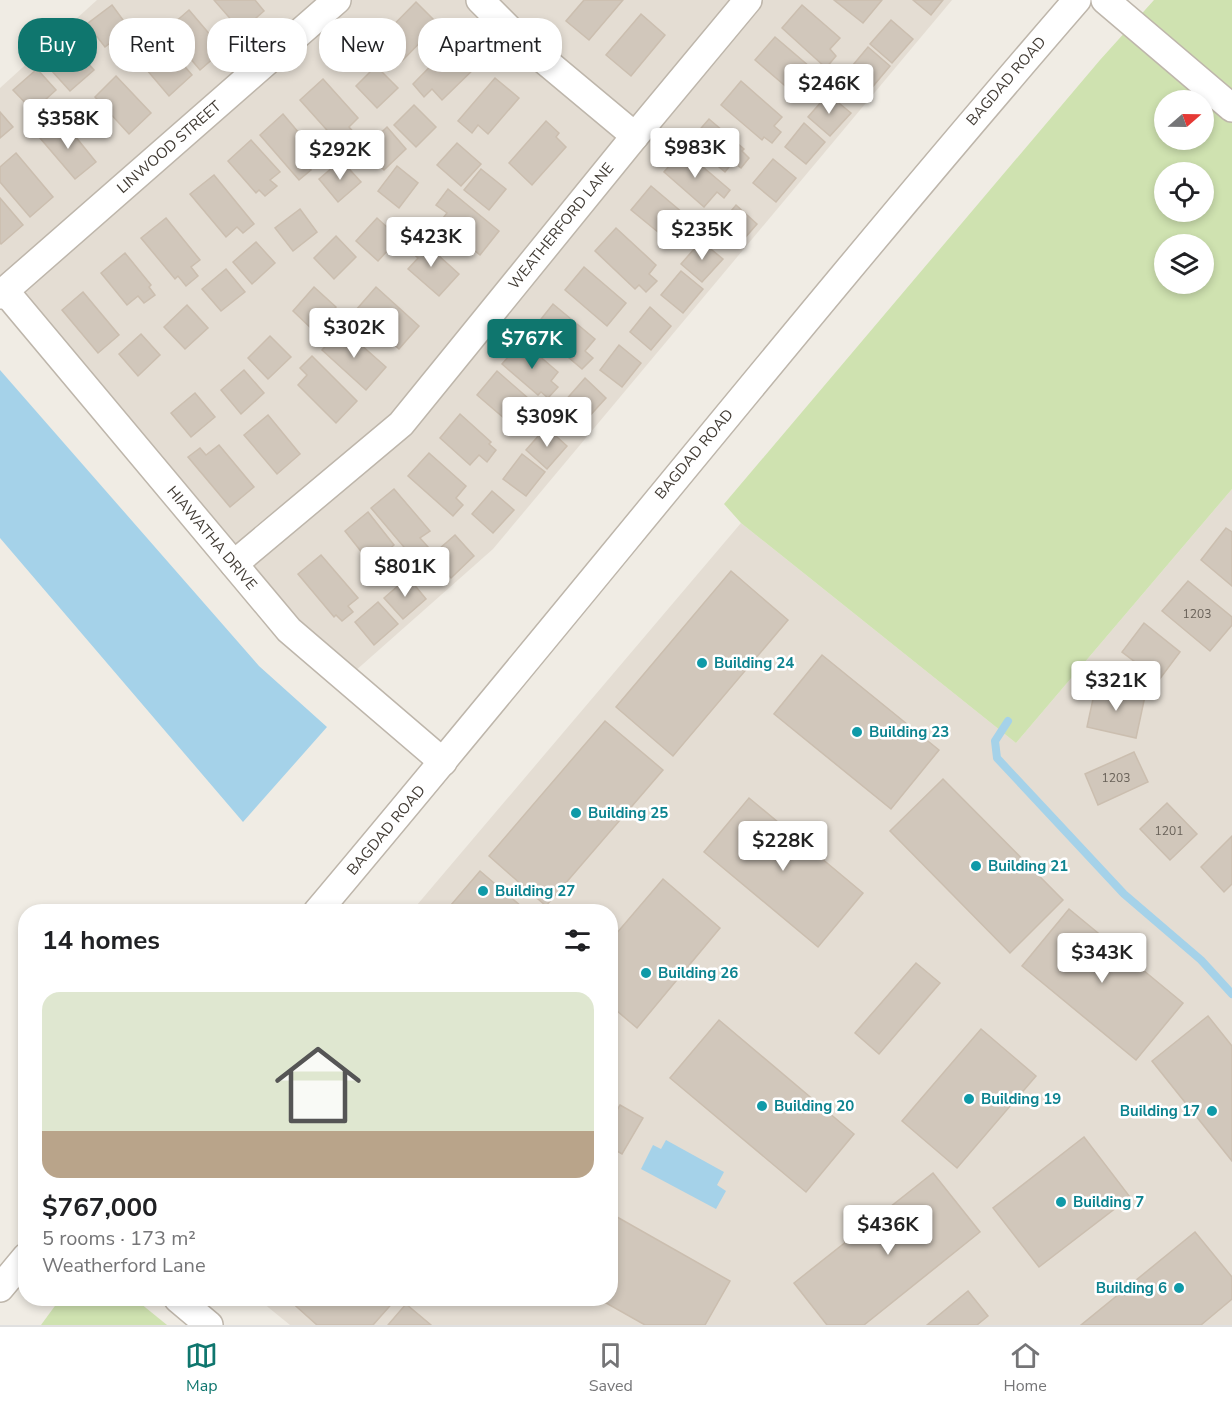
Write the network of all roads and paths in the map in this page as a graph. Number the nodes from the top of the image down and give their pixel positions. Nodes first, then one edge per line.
1 (338, 0) edge
2 (480, 0) edge
3 (748, 0) edge
4 (1077, 0) edge
5 (1104, 0) edge
6 (1232, 108) edge
7 (634, 136) junction
8 (2, 293) edge
9 (234, 564) junction
10 (443, 762) junction
11 (324, 904) edge
12 (18, 1267) edge
13 (0, 1288) edge
14 (186, 1306) edge
15 (209, 1325) edge

1 - 8 street, LINWOOD STREET
2 - 7 street
3 - 7 street, WEATHERFORD LANE
4 - 10 street, BAGDAD ROAD
5 - 6 street
7 - 9 street, WEATHERFORD LANE
8 - 9 street, HIAWATHA DRIVE
9 - 10 street, HIAWATHA DRIVE
10 - 11 street, BAGDAD ROAD
12 - 13 street
14 - 15 street

